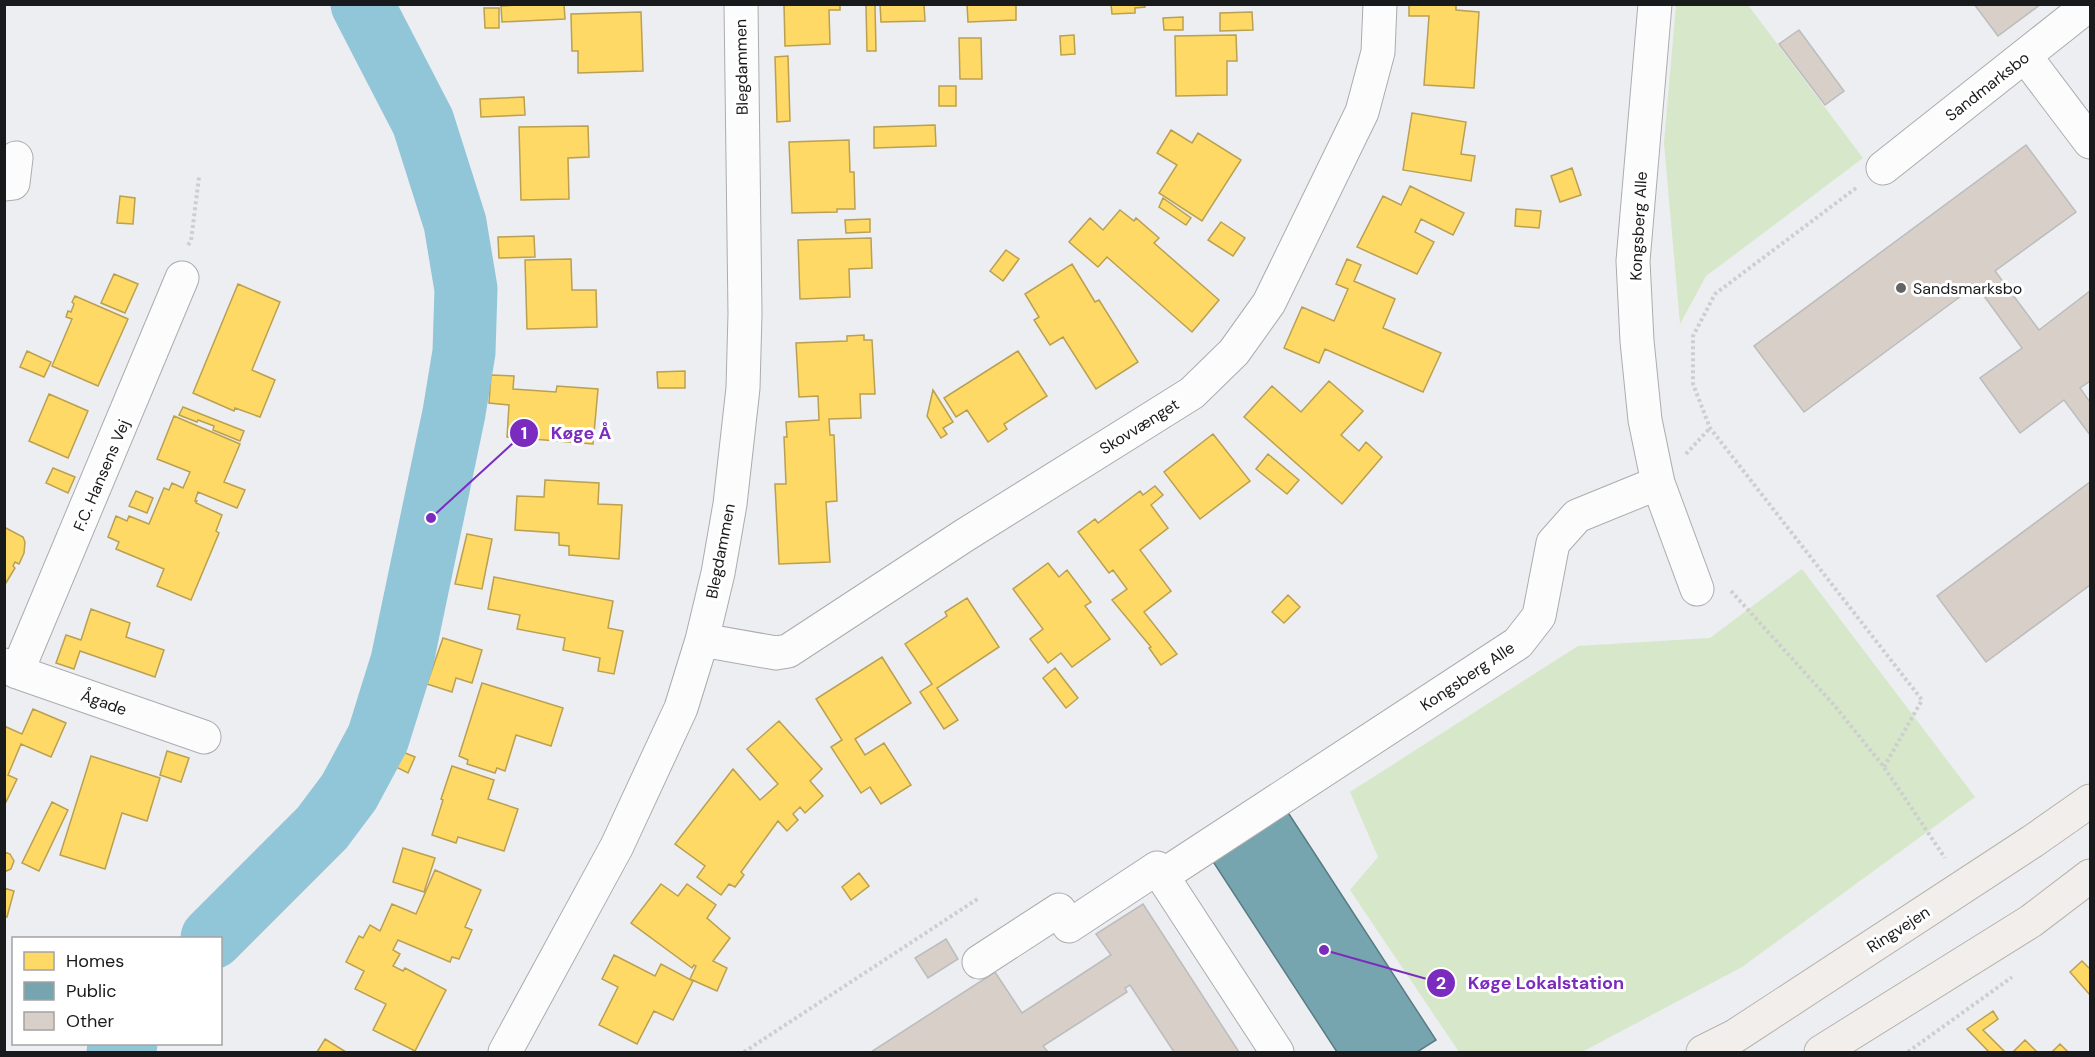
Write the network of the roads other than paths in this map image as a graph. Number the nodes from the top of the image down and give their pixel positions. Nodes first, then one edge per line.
1 (741, 4) edge
2 (1380, 4) edge
3 (1655, 4) edge
4 (2090, 4) edge
5 (2025, 56) junction
6 (2091, 142) edge
7 (1883, 168) road end
8 (182, 278) road end
9 (1658, 483) junction
10 (1697, 589) road end
11 (702, 640) junction
12 (11, 668) edge
13 (204, 737) dead end
14 (2091, 801) edge
15 (1162, 876) junction
16 (2091, 876) edge
17 (979, 962) dead end
18 (505, 1053) edge
19 (1277, 1053) edge
20 (1702, 1053) edge
21 (1821, 1053) edge

1 - 11 street, Blegdammen
2 - 11 street, Skovvænget
3 - 9 street, Kongsberg Alle
4 - 5 street, Sandmarksbo
5 - 6 street
5 - 7 street, Sandmarksbo
8 - 12 street, F.C. Hansens Vej
9 - 10 street, Kongsberg Alle
9 - 15 street, Kongsberg Alle
11 - 18 street, Blegdammen
12 - 13 street, Ågade
14 - 20 main road, Ringvejen
15 - 17 street
15 - 19 street
16 - 21 main road

